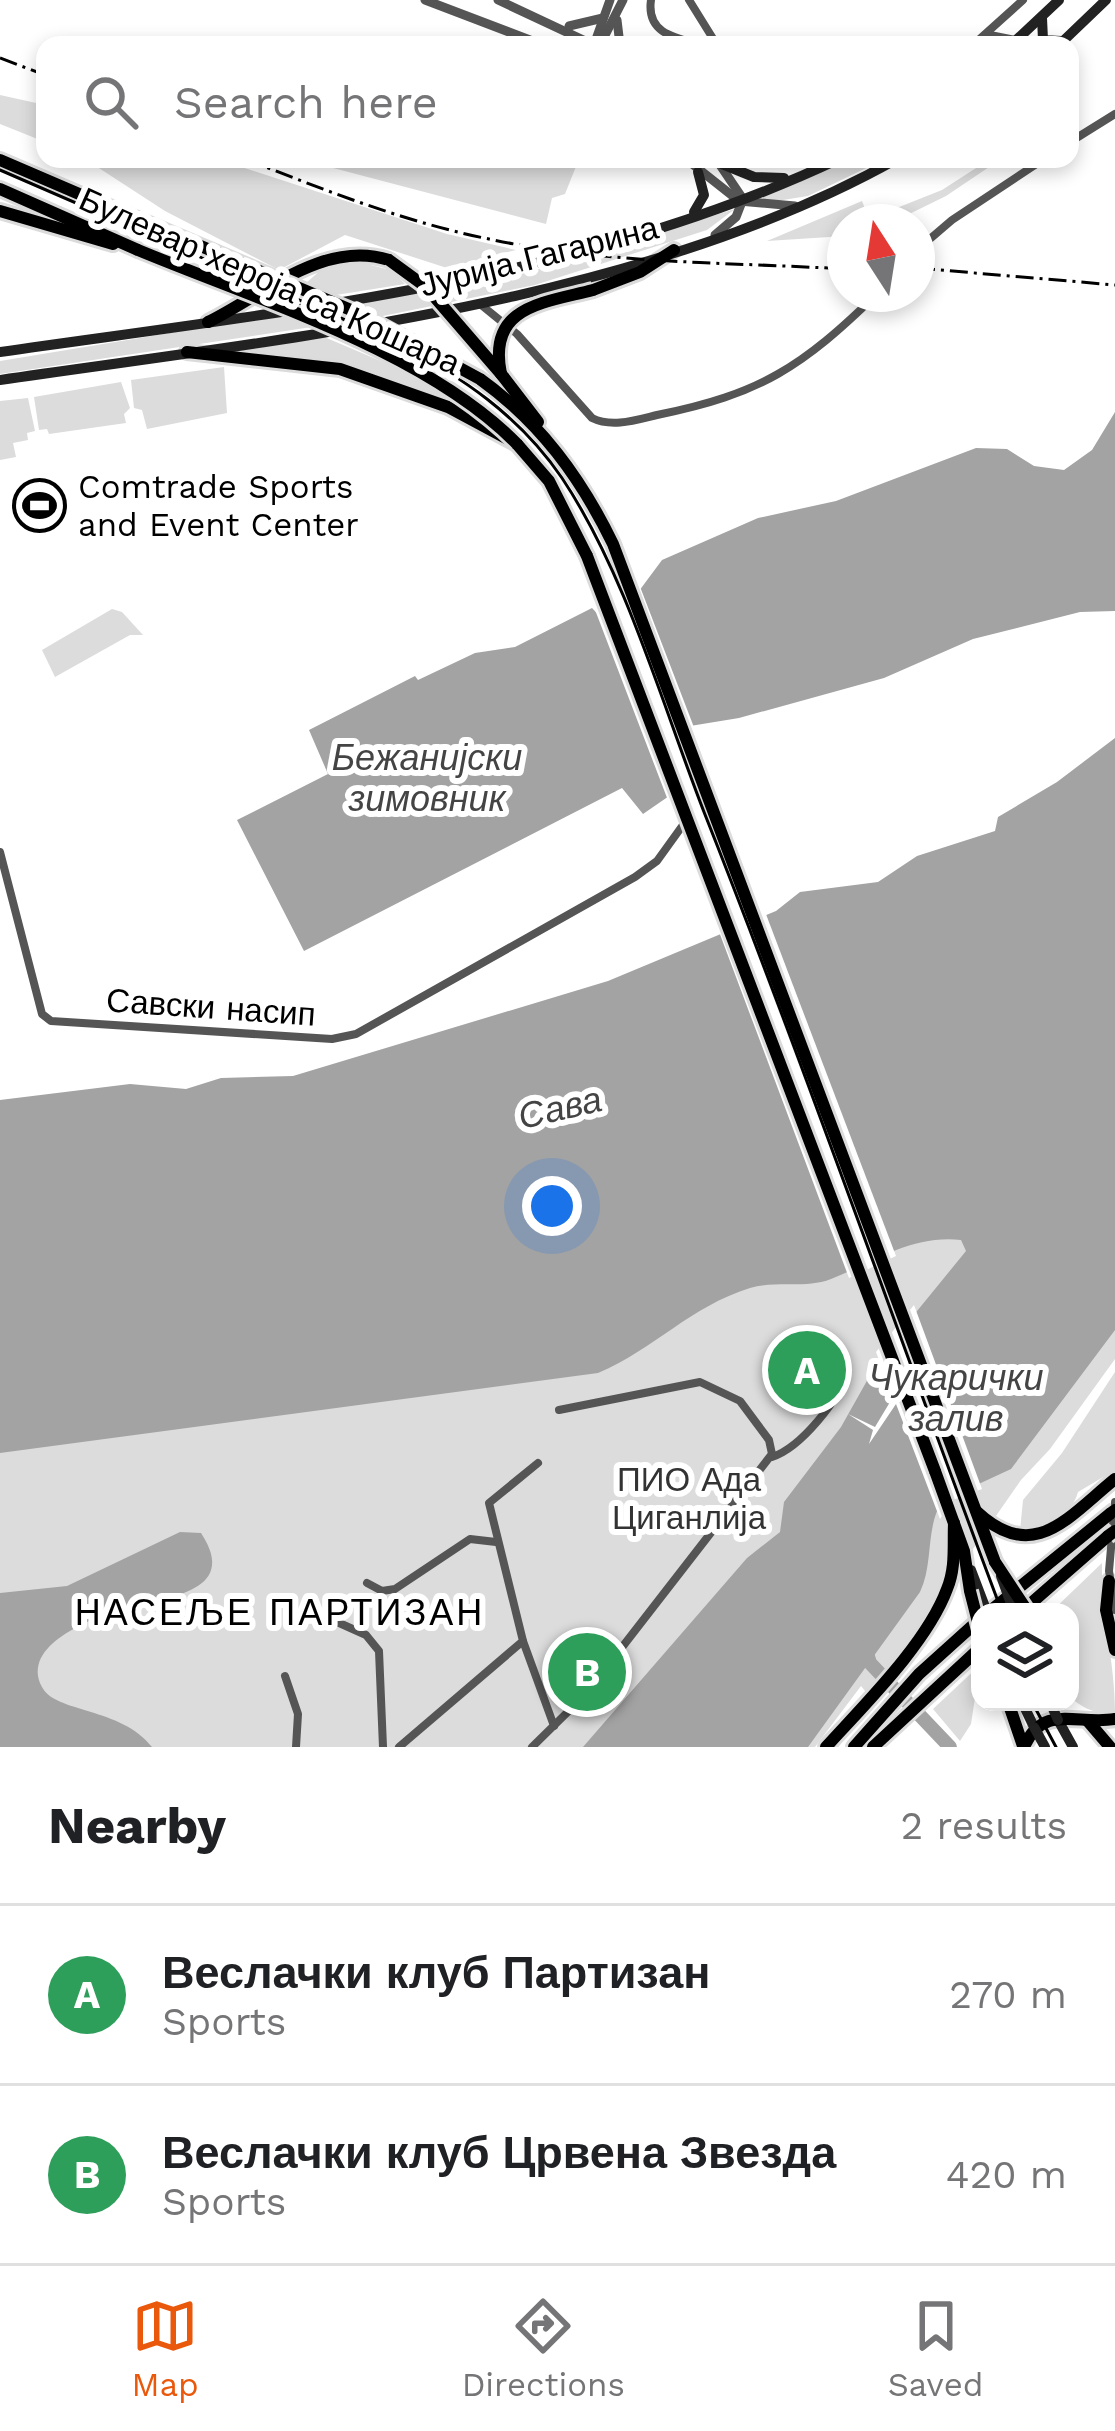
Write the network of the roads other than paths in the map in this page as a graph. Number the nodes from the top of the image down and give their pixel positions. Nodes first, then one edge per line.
1 (424, 0) edge
2 (498, 0) edge
3 (610, 0) edge
4 (623, 0) edge
5 (651, 0) edge
6 (688, 0) edge
7 (1023, 0) edge
8 (1059, 0) edge
9 (1106, 0) edge
10 (617, 15) junction
11 (1042, 17) junction
12 (603, 18) junction
13 (554, 23) junction
14 (519, 36) edge
15 (579, 36) edge
16 (598, 36) edge
17 (602, 36) edge
18 (619, 36) edge
19 (674, 36) edge
20 (711, 36) edge
21 (993, 36) edge
22 (1021, 36) edge
23 (1043, 36) edge
24 (1069, 36) edge
25 (1115, 114) edge
26 (1079, 136) edge
27 (0, 160) edge
28 (694, 168) edge
29 (722, 168) edge
30 (736, 168) edge
31 (820, 168) edge
32 (878, 168) edge
33 (1030, 168) edge
34 (698, 172) junction
35 (800, 177) junction
36 (0, 189) edge
37 (741, 200) junction
38 (801, 205) junction
39 (0, 212) edge
40 (688, 216) junction
41 (935, 235) edge
42 (708, 239) junction
43 (138, 250) junction
44 (674, 250) junction
45 (531, 291) junction
46 (479, 303) junction
47 (859, 312) edge
48 (208, 322) junction
49 (517, 334) junction
50 (0, 352) edge
51 (187, 352) junction
52 (502, 375) junction
53 (0, 380) edge
54 (544, 434) junction
55 (517, 444) junction
56 (691, 815) dead end
57 (0, 852) edge
58 (847, 1370) dead end
59 (559, 1410) dead end
60 (771, 1457) junction
61 (538, 1462) dead end
62 (1115, 1479) edge
63 (1114, 1508) edge
64 (976, 1512) junction
65 (954, 1523) junction
66 (1111, 1535) edge
67 (496, 1542) junction
68 (964, 1551) junction
69 (1110, 1568) edge
70 (368, 1583) dead end
71 (975, 1603) edge
72 (984, 1603) edge
73 (999, 1603) edge
74 (1016, 1603) edge
75 (1032, 1603) edge
76 (1115, 1610) edge
77 (337, 1622) dead end
78 (971, 1627) edge
79 (523, 1641) junction
80 (1114, 1646) edge
81 (971, 1656) edge
82 (285, 1676) dead end
83 (1011, 1711) edge
84 (1027, 1711) edge
85 (1055, 1711) edge
86 (1075, 1711) edge
87 (1082, 1718) junction
88 (1115, 1719) edge
89 (554, 1726) junction
90 (296, 1747) edge
91 (383, 1747) edge
92 (399, 1747) edge
93 (532, 1747) edge
94 (826, 1747) edge
95 (854, 1747) edge
96 (873, 1747) edge
97 (1023, 1747) edge
98 (1045, 1747) edge
99 (1073, 1747) edge
100 (1110, 1747) edge

1 - 14 street
2 - 13 street
3 - 12 street
4 - 10 street
5 - 19 street
6 - 20 street
7 - 21 street
8 - 11 main road
9 - 24 main road
10 - 17 street
10 - 18 street
11 - 22 main road
11 - 23 main road
12 - 13 street
12 - 16 street
13 - 15 street
25 - 26 street
27 - 54 main road, Булевар хероја са Кошара, bridge
28 - 34 street
29 - 37 street
30 - 35 main road
31 - 35 main road, Јурија Гагарина
32 - 38 main road, Јурија Гагарина
33 - 41 street
34 - 37 street
34 - 40 main road
35 - 37 main road, Јурија Гагарина
36 - 43 main road, Булевар хероја са Кошара
37 - 38 street
37 - 40 main road, Јурија Гагарина
37 - 42 street
38 - 42 main road, Јурија Гагарина
39 - 43 main road
40 - 48 main road, Јурија Гагарина
42 - 44 main road, Јурија Гагарина
43 - 55 main road, Булевар хероја са Кошара, bridge
44 - 45 main road, Јурија Гагарина
44 - 52 main road, bridge
45 - 46 main road, Јурија Гагарина
45 - 49 street
46 - 49 street
46 - 51 main road, Јурија Гагарина
47 - 49 street
48 - 50 main road, Јурија Гагарина
48 - 52 main road, bridge
51 - 53 main road, Јурија Гагарина
51 - 55 main road, bridge
52 - 54 main road
54 - 64 main road, Булевар хероја са Кошара
55 - 65 main road, Булевар хероја са Кошара, bridge
56 - 57 street, Савски насип
58 - 60 street
59 - 60 street
60 - 89 street
61 - 67 street
62 - 64 main road
63 - 66 street
63 - 73 main road, bridge
64 - 74 main road, Булевар хероја са Кошара, bridge
65 - 68 main road, Булевар хероја са Кошара
65 - 94 main road
66 - 69 street
66 - 75 main road
67 - 70 street
67 - 79 street
68 - 71 main road, Булевар хероја са Кошара, bridge
68 - 72 main road
69 - 76 street
69 - 80 main road
77 - 91 street
78 - 95 main road
79 - 89 street
79 - 92 street
81 - 96 main road
82 - 90 street
83 - 97 main road
84 - 98 main road, bridge
85 - 99 main road, bridge
86 - 87 main road
87 - 88 main road
87 - 97 main road, bridge
87 - 100 main road
89 - 93 street

